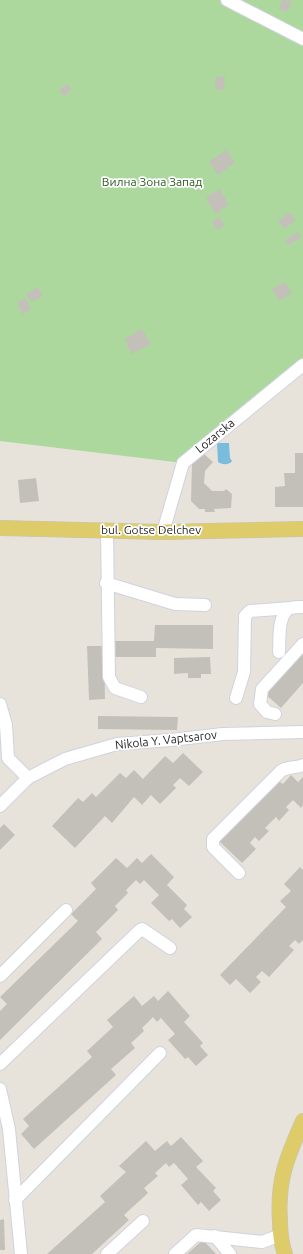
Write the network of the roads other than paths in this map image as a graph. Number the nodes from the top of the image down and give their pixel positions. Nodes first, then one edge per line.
1 (227, 0) edge
2 (303, 40) edge
3 (303, 365) edge
4 (0, 528) edge
5 (303, 529) edge
6 (106, 530) junction
7 (163, 532) junction
8 (106, 583) junction
9 (205, 605) dead end
10 (297, 607) edge
11 (303, 644) edge
12 (279, 652) dead end
13 (141, 697) dead end
14 (236, 698) dead end
15 (0, 704) edge
16 (276, 714) dead end
17 (303, 732) edge
18 (4, 754) edge
19 (303, 765) edge
20 (28, 778) junction
21 (0, 806) edge
22 (239, 873) dead end
23 (66, 910) dead end
24 (170, 948) dead end
25 (0, 976) edge
26 (160, 1053) dead end
27 (0, 1064) edge
28 (0, 1089) edge
29 (303, 1121) edge
30 (15, 1200) junction
31 (143, 1221) dead end
32 (215, 1236) junction
33 (281, 1236) junction
34 (21, 1254) edge
35 (107, 1254) edge
36 (175, 1254) edge
37 (230, 1254) edge
38 (285, 1254) edge

1 - 2 street
3 - 7 street, Lozarska
4 - 6 main road, bul. Gotse Delchev
5 - 7 main road, bul. Gotse Delchev
6 - 7 main road, bul. Gotse Delchev
6 - 8 street
8 - 9 street
8 - 13 street
10 - 12 street
10 - 14 street
11 - 16 street
15 - 18 street
17 - 20 street, Nikola Y. Vaptsarov
18 - 20 street
19 - 22 street
20 - 21 street, Nikola Y. Vaptsarov
23 - 25 street
24 - 27 street
26 - 30 street
28 - 30 street
29 - 33 main road
30 - 34 street
31 - 35 street
32 - 33 street
32 - 36 street
32 - 37 street
33 - 38 main road

